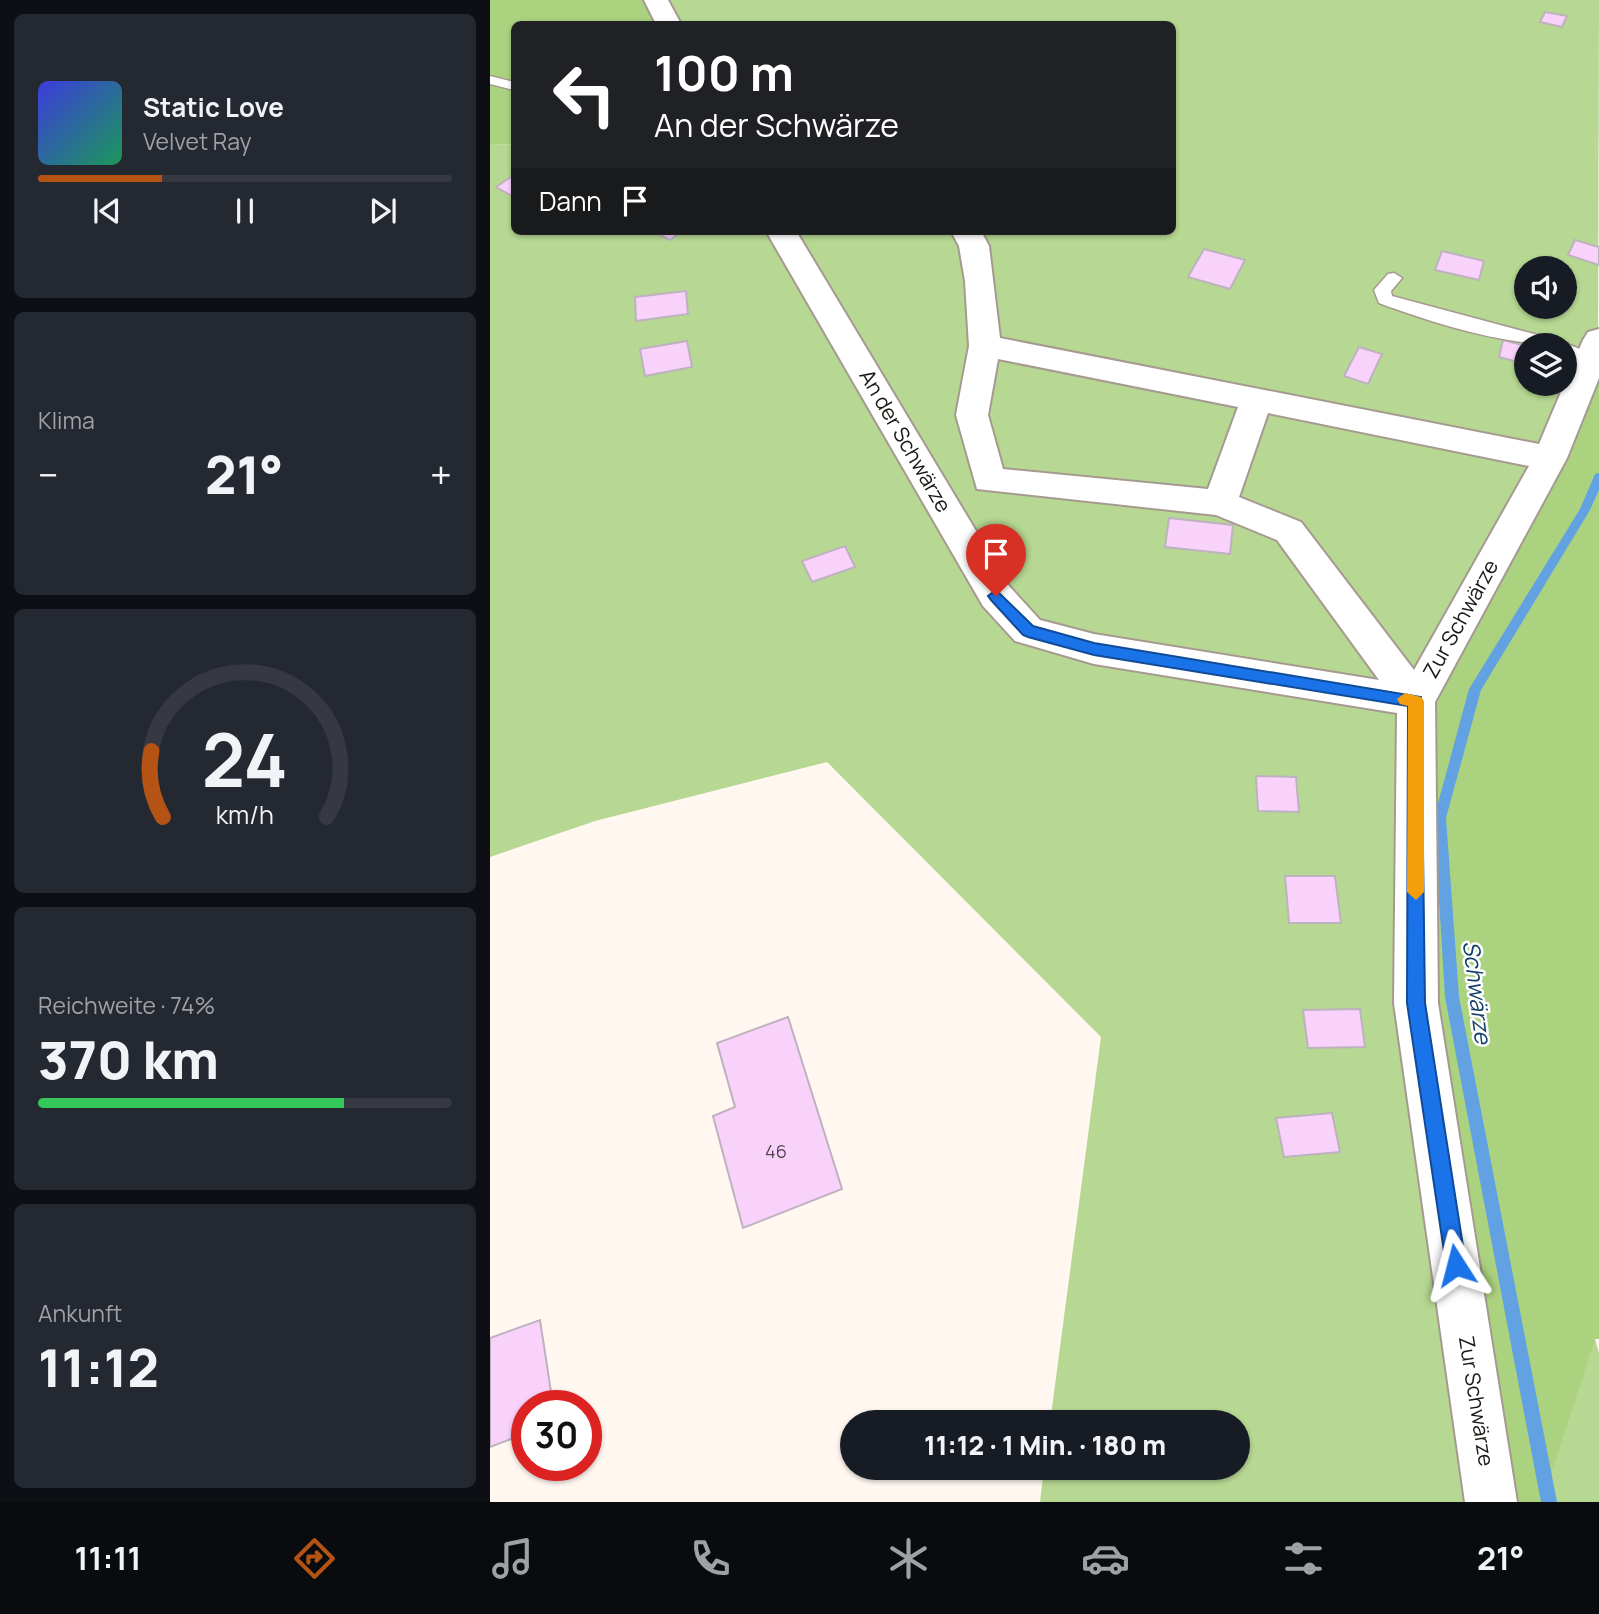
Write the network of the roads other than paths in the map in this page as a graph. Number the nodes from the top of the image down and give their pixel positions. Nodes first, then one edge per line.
1 (656, 0) edge
2 (666, 21) edge
3 (490, 80) edge
4 (511, 85) edge
5 (783, 235) edge
6 (968, 235) edge
7 (1394, 278) dead end
8 (1516, 333) edge
9 (985, 346) junction
10 (1585, 349) edge
11 (1256, 401) junction
12 (1550, 458) junction
13 (1220, 503) junction
14 (1416, 701) junction
15 (1492, 1502) edge

1 - 2 street
3 - 4 lane
5 - 14 street, An der Schwärze
6 - 9 street
7 - 8 lane
9 - 11 street
9 - 13 street
10 - 12 street, Zur Schwärze
11 - 12 street
11 - 13 street
12 - 14 street, Zur Schwärze
13 - 14 street
14 - 15 street, Zur Schwärze

